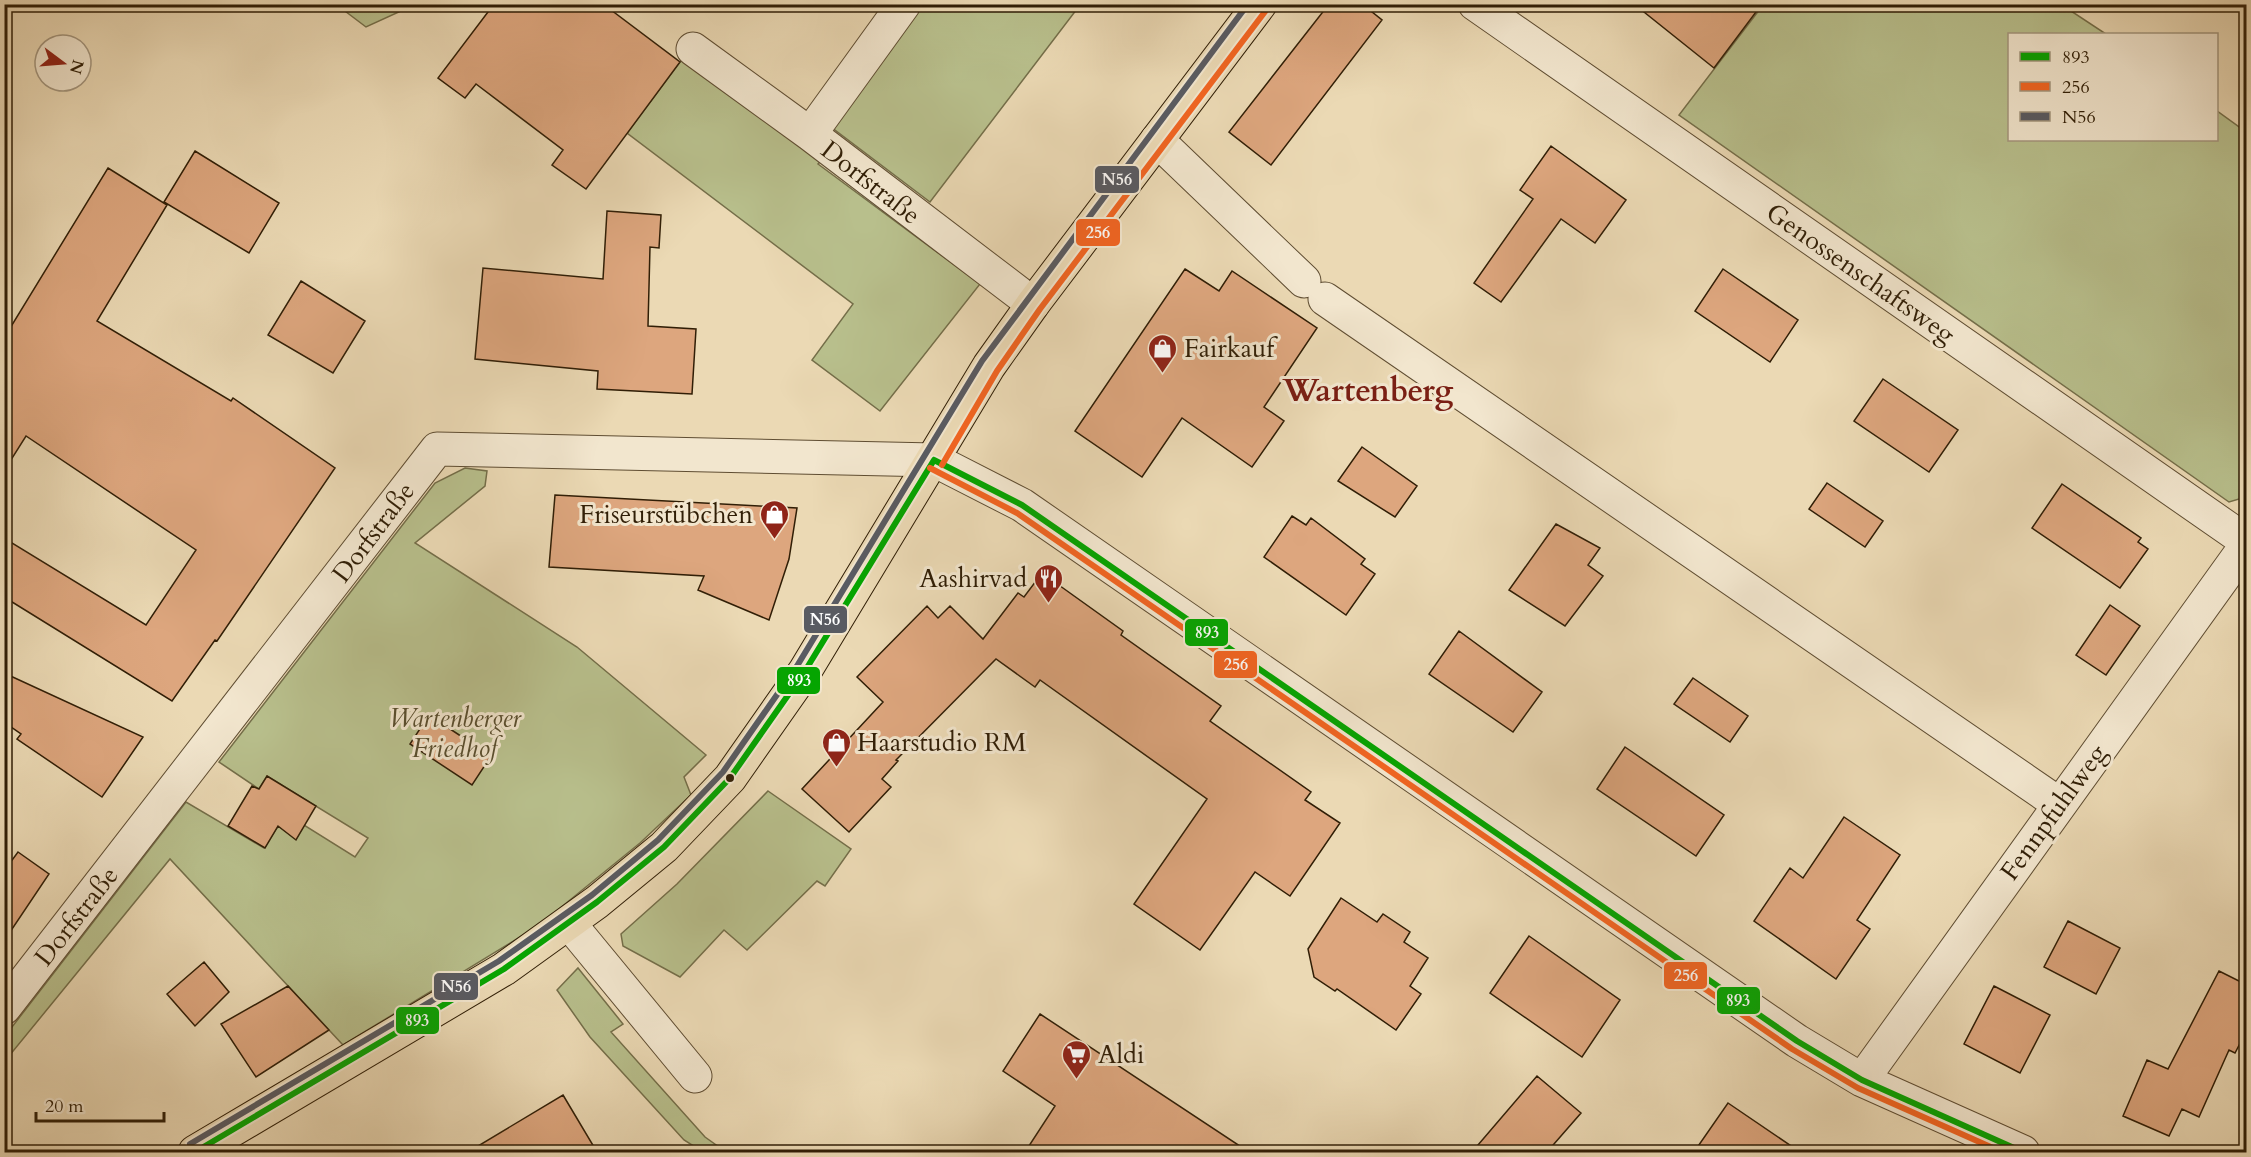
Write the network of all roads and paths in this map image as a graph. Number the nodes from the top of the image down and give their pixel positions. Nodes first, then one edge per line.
1 (904, 4) edge
2 (1260, 4) edge
3 (1475, 4) edge
4 (693, 49) dead end
5 (810, 134) junction
6 (1157, 140) junction
7 (1033, 304) junction
8 (934, 460) junction
9 (2247, 543) edge
10 (2059, 804) junction
11 (569, 923) junction
12 (4, 1008) edge
13 (695, 1076) dead end
14 (1862, 1080) junction
15 (195, 1152) edge
16 (2023, 1152) edge

1 - 5 street, Dorfstraße
2 - 6 main road
3 - 9 street, Genossenschaftsweg
4 - 5 street
5 - 7 street, Dorfstraße
6 - 7 main road
6 - 10 street
7 - 8 main road
8 - 11 main road
8 - 12 street, Dorfstraße
8 - 14 street
9 - 10 street, Fennpfuhlweg
10 - 14 street, Fennpfuhlweg
11 - 13 street
11 - 15 main road
14 - 16 street

